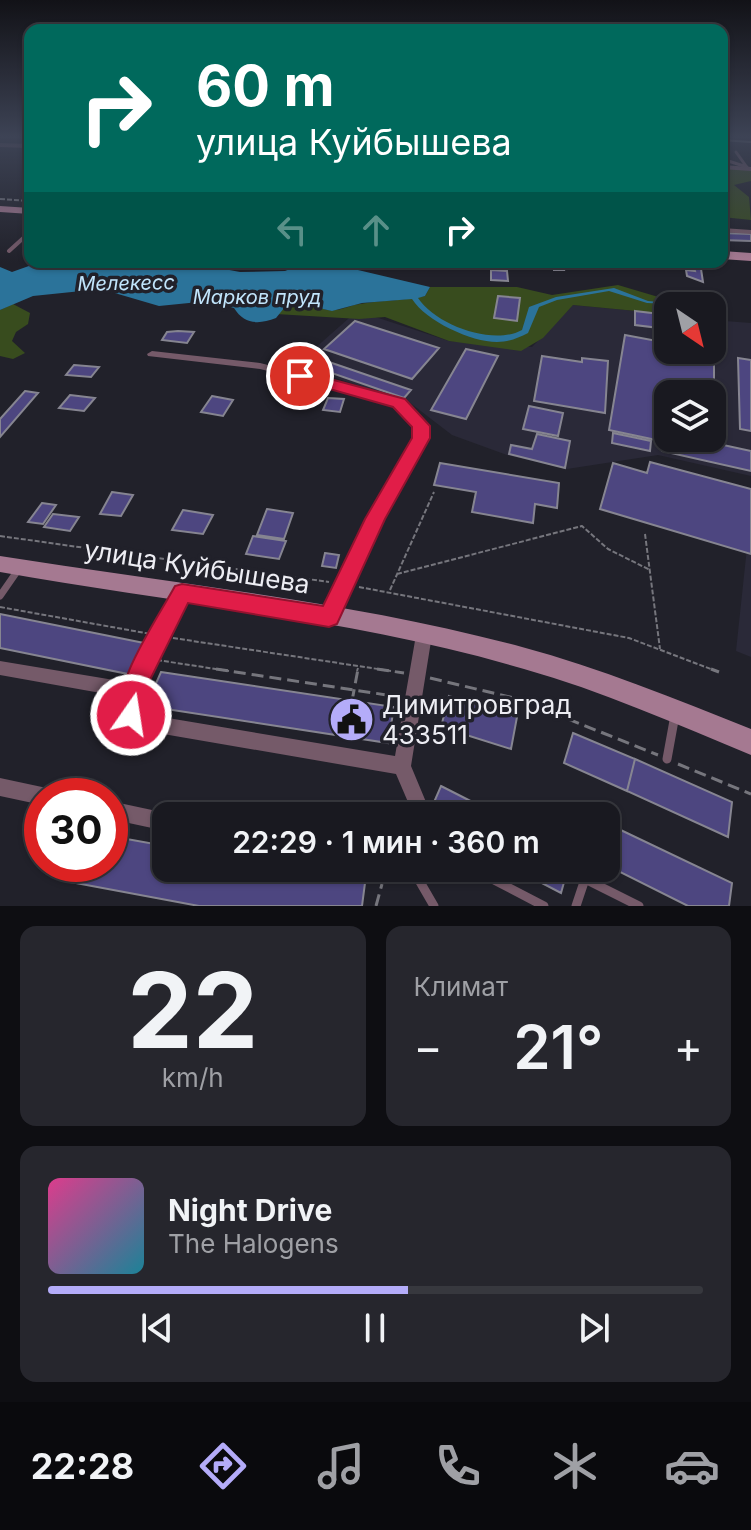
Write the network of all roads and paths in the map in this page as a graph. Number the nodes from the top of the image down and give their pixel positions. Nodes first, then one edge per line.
1 (0, 199) edge
2 (24, 201) edge
3 (0, 209) edge
4 (24, 211) edge
5 (728, 230) edge
6 (751, 232) edge
7 (24, 237) edge
8 (9, 251) dead end
9 (728, 255) edge
10 (751, 257) edge
11 (152, 354) dead end
12 (434, 492) dead end
13 (645, 534) dead end
14 (0, 536) edge
15 (10, 565) edge
16 (650, 570) junction
17 (397, 574) junction
18 (344, 585) junction
19 (390, 591) junction
20 (182, 593) junction
21 (0, 596) edge
22 (0, 607) edge
23 (329, 617) junction
24 (424, 635) junction
25 (160, 636) junction
26 (660, 650) junction
27 (149, 659) junction
28 (358, 666) junction
29 (0, 668) edge
30 (719, 672) dead end
31 (417, 675) junction
32 (354, 690) junction
33 (132, 691) junction
34 (413, 699) junction
35 (352, 701) dead end
36 (676, 711) junction
37 (751, 742) edge
38 (667, 759) junction
39 (402, 766) junction
40 (0, 787) edge
41 (24, 792) edge
42 (751, 794) edge
43 (417, 802) edge
44 (128, 814) edge
45 (152, 819) edge
46 (382, 882) edge
47 (420, 882) edge
48 (498, 882) edge
49 (376, 906) edge
50 (434, 906) edge
51 (544, 906) edge
52 (576, 906) edge
53 (639, 906) edge

1 - 2 path
3 - 4 main road
5 - 6 lane
7 - 8 lane
9 - 10 main road
11 - 18 street
12 - 17 path
13 - 16 path
14 - 18 path
15 - 20 main road, улица Куйбышева
15 - 21 lane
16 - 17 path
16 - 26 path
17 - 19 path
18 - 19 path
18 - 23 street
19 - 26 path
20 - 23 main road, улица Куйбышева
20 - 25 lane
22 - 25 path
23 - 24 main road, улица Куйбышева
24 - 31 street
24 - 36 main road, улица Куйбышева
25 - 27 lane
25 - 28 path
26 - 30 path
27 - 32 path
27 - 33 lane
28 - 31 path
28 - 32 path
29 - 33 street
31 - 34 street
31 - 38 path
32 - 34 path
32 - 35 path
33 - 39 street
34 - 39 street
36 - 37 main road, улица Куйбышева
36 - 38 lane
38 - 42 path
39 - 43 street
40 - 41 street
44 - 45 street
46 - 49 path
47 - 50 lane
48 - 51 lane
52 - 53 lane

